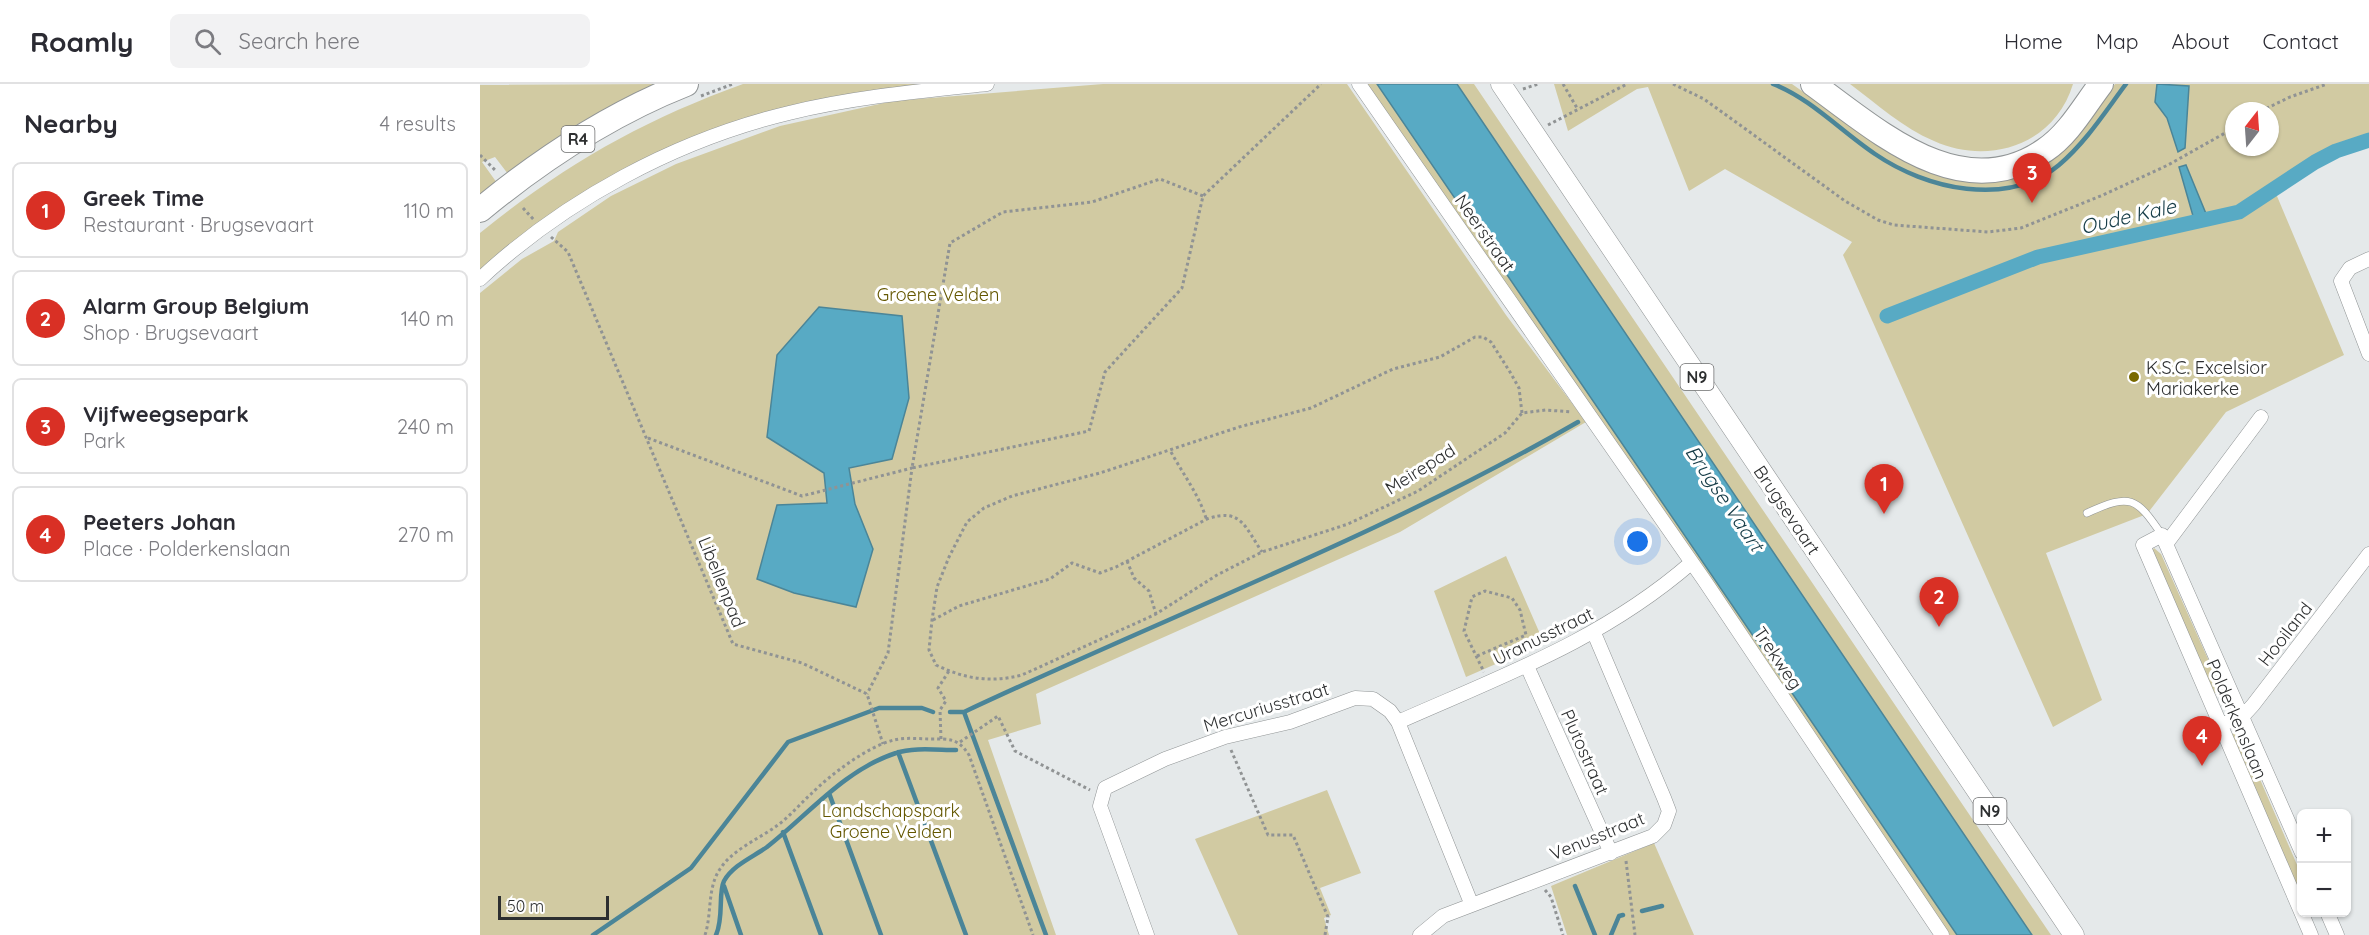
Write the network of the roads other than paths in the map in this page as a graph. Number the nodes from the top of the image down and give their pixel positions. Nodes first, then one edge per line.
1 (987, 84) edge
2 (1359, 84) edge
3 (1501, 84) edge
4 (1813, 84) edge
5 (1830, 84) edge
6 (2081, 84) edge
7 (2101, 84) edge
8 (688, 92) edge
9 (480, 210) edge
10 (2369, 259) edge
11 (480, 279) edge
12 (2369, 354) edge
13 (1583, 408) joint
14 (2261, 417) dead end
15 (2087, 513) dead end
16 (2164, 540) junction
17 (2369, 554) edge
18 (1691, 563) junction
19 (1593, 633) junction
20 (1527, 666) junction
21 (2242, 717) junction
22 (1398, 722) junction
23 (2220, 725) junction
24 (2297, 844) edge
25 (1611, 853) junction
26 (1471, 903) junction
27 (2329, 917) edge
28 (1147, 935) edge
29 (1420, 935) edge
30 (1942, 935) edge
31 (2074, 935) edge
32 (2311, 935) edge
33 (2337, 935) edge

1 - 11 street
2 - 13 street, Neerstraat
3 - 31 main road, Brugsevaart / N9
4 - 7 highway
5 - 6 highway
8 - 9 highway, R4
10 - 12 street
13 - 18 street, Trekweg
14 - 16 street, Polderkenslaan
15 - 16 lane
16 - 21 street, Polderkenslaan
16 - 23 street, Polderkenslaan
17 - 21 street, Hooiland
18 - 19 street, Uranusstraat
18 - 30 street, Trekweg
19 - 20 street, Uranusstraat
19 - 25 street, Venusstraat
20 - 22 street, Uranusstraat
20 - 25 street, Plutostraat
21 - 23 street
21 - 24 street, Polderkenslaan
22 - 26 street, Mercuriusstraat
22 - 28 street, Mercuriusstraat
23 - 32 street, Polderkenslaan
25 - 26 street, Venusstraat
26 - 29 street, Venusstraat
27 - 33 street

